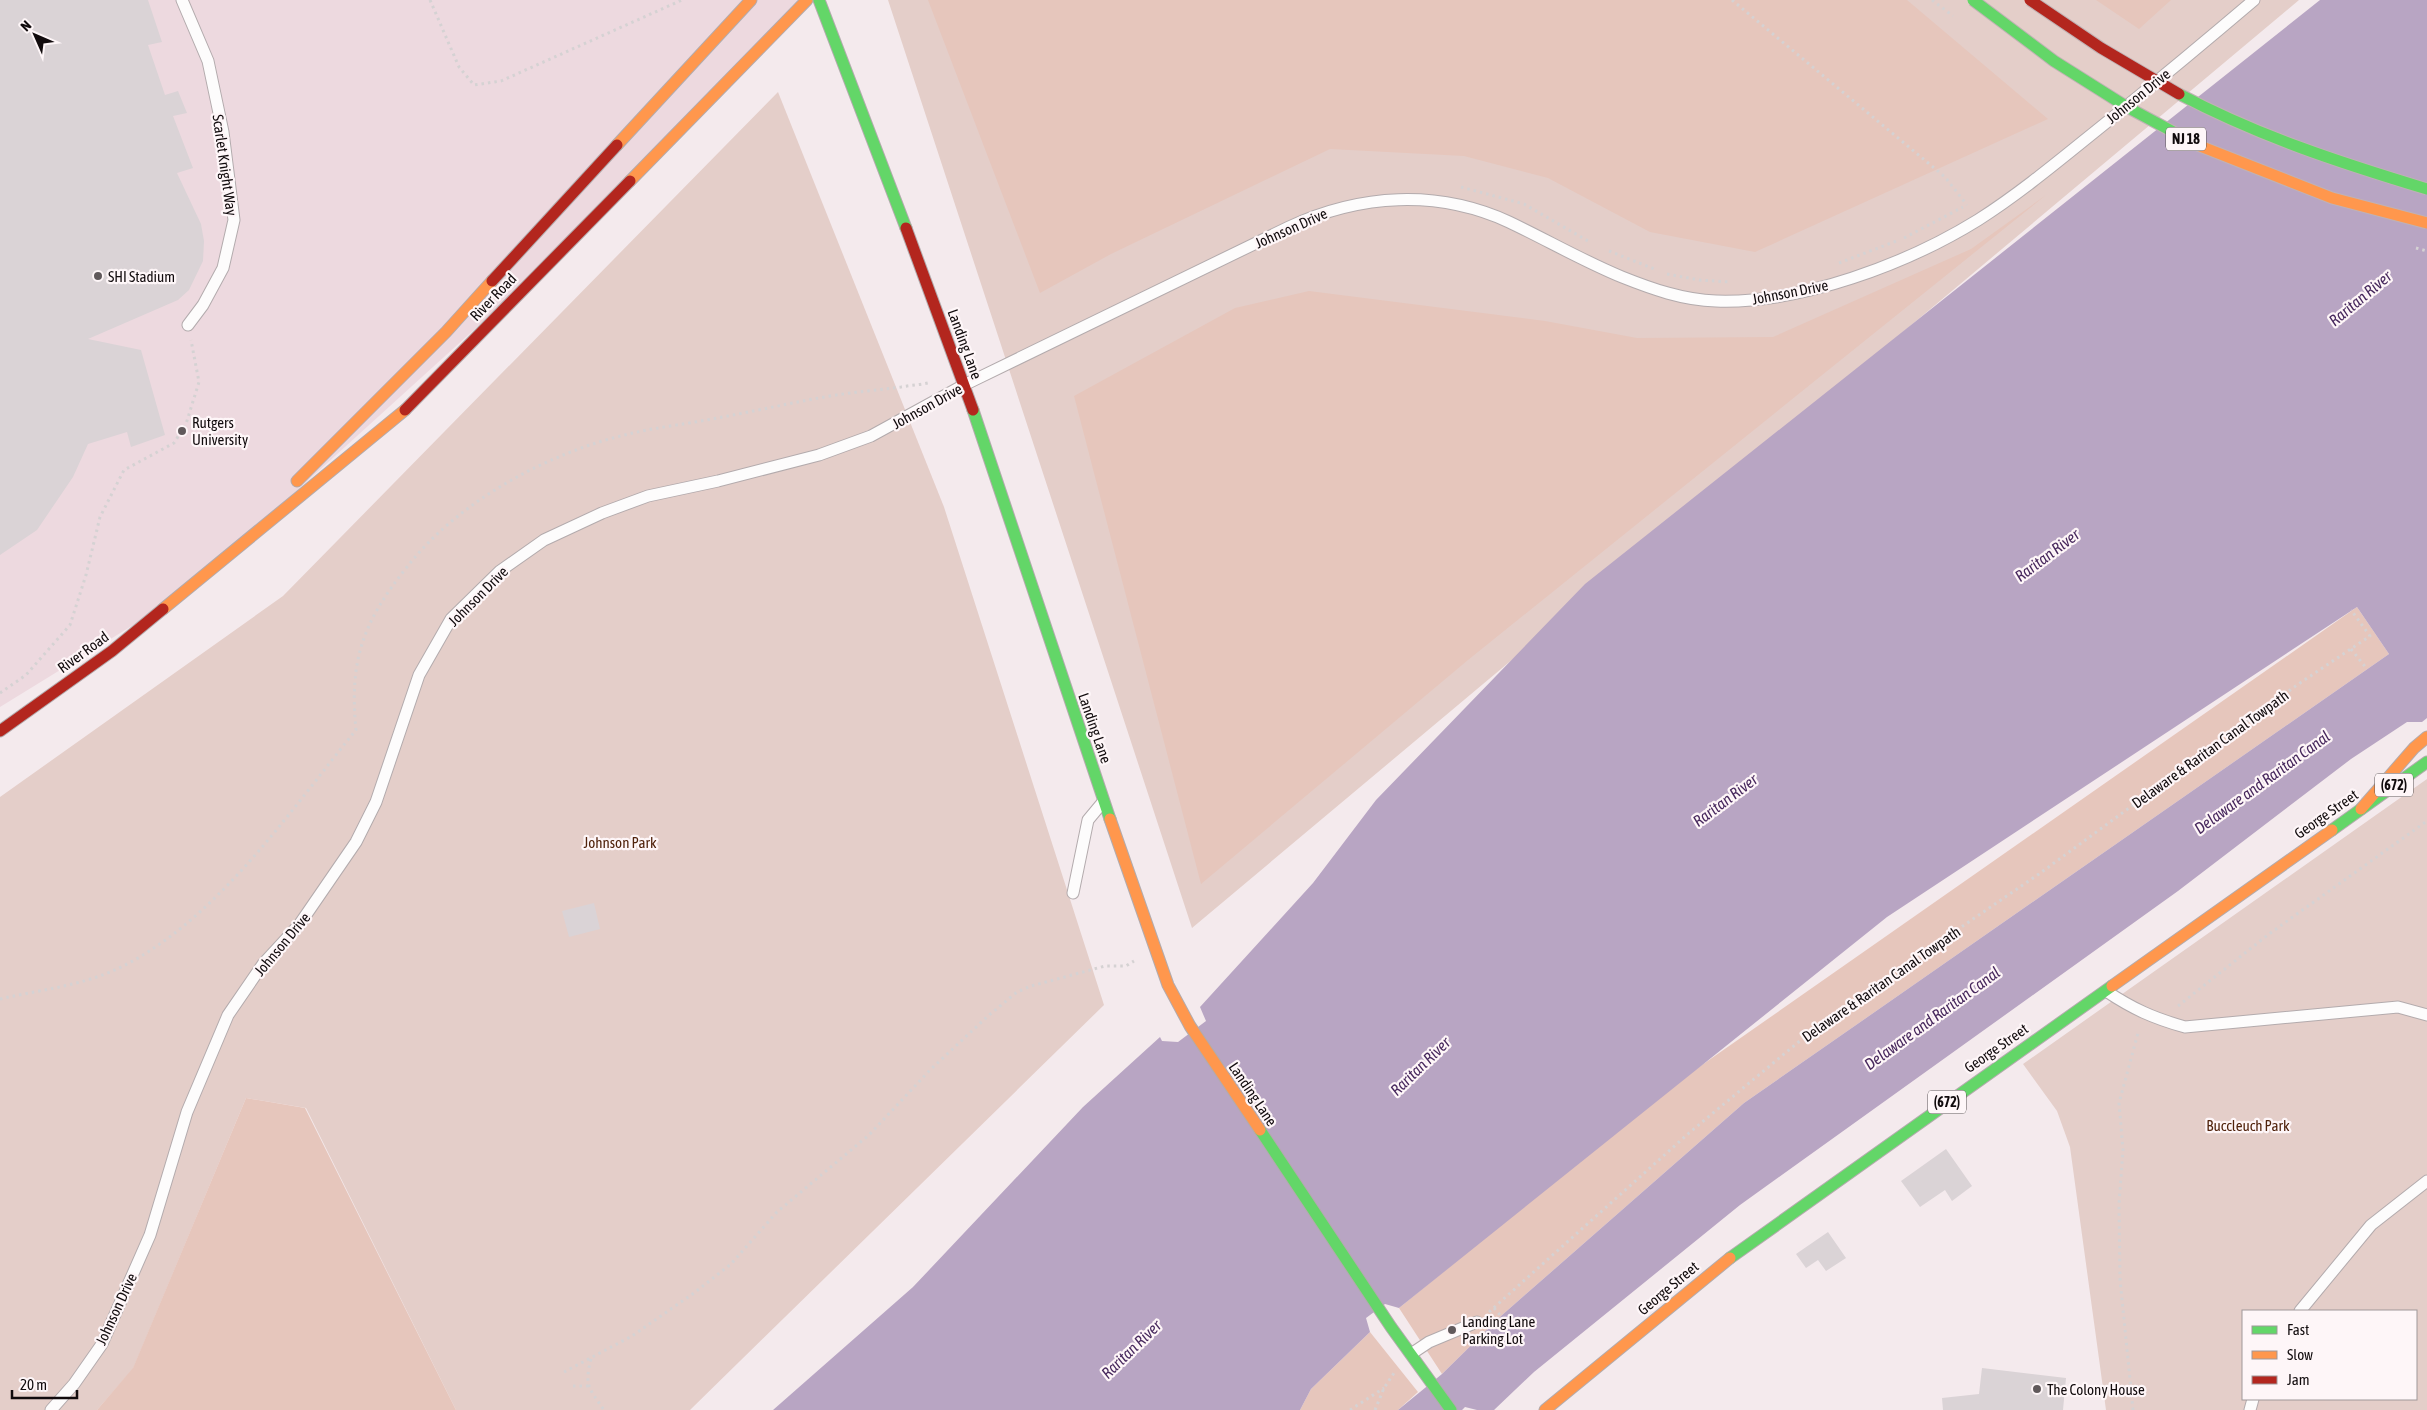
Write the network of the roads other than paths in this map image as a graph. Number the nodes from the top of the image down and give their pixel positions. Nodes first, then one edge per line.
1 (182, 0) edge
2 (750, 0) edge
3 (807, 0) edge
4 (819, 0) edge
5 (1973, 0) edge
6 (2030, 0) edge
7 (2254, 0) edge
8 (2427, 189) edge
9 (2427, 223) edge
10 (188, 325) road end
11 (964, 385) junction
12 (291, 486) dead end
13 (277, 500) dead end
14 (182, 595) junction
15 (0, 731) edge
16 (2427, 737) edge
17 (2427, 762) edge
18 (1104, 800) junction
19 (2361, 809) junction
20 (1072, 894) dead end
21 (2105, 990) junction
22 (2427, 1015) edge
23 (2427, 1182) edge
24 (2301, 1310) edge
25 (1477, 1322) road end
26 (1413, 1357) junction
27 (51, 1410) edge
28 (1451, 1410) edge
29 (1545, 1410) edge

1 - 10 lane, Scarlet Knight Way
2 - 12 main road, River Road
3 - 14 main road, River Road
4 - 11 main road, Landing Lane
5 - 9 main road, NJ 18, bridge
6 - 8 main road, NJ 18, bridge
7 - 11 lane, Johnson Drive
11 - 18 main road, Landing Lane
11 - 27 lane, Johnson Drive
13 - 14 main road, River Road
14 - 15 main road, River Road
16 - 19 main road
17 - 19 main road, George Street / (672)
18 - 20 lane
18 - 26 main road, Landing Lane
19 - 21 main road, George Street / (672)
21 - 22 lane
21 - 29 main road, George Street / (672)
23 - 24 lane
25 - 26 lane
26 - 28 main road, Landing Lane

